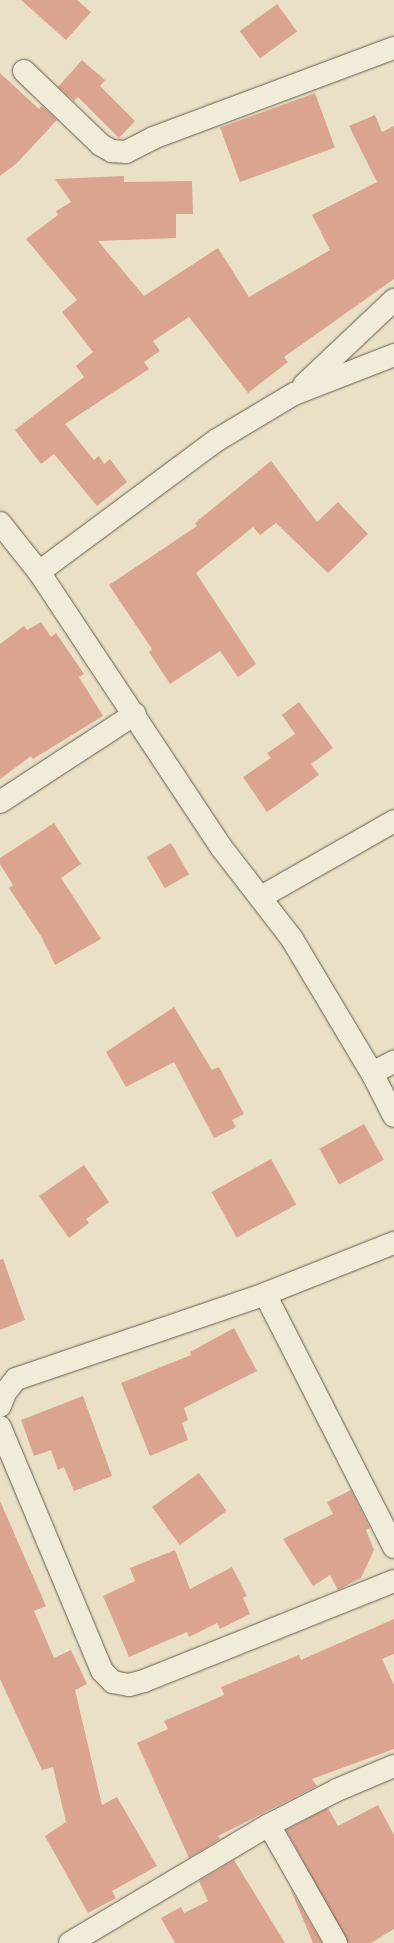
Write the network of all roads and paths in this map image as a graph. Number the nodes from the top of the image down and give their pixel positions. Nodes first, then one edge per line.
1 (394, 48) edge
2 (24, 71) dead end
3 (394, 300) edge
4 (394, 355) edge
5 (294, 394) junction
6 (0, 523) edge
7 (39, 572) junction
8 (135, 714) junction
9 (0, 802) edge
10 (394, 821) edge
11 (261, 897) junction
12 (394, 1062) edge
13 (372, 1074) junction
14 (394, 1116) edge
15 (394, 1243) edge
16 (265, 1294) junction
17 (0, 1406) edge
18 (0, 1427) edge
19 (394, 1547) edge
20 (394, 1581) edge
21 (394, 1766) edge
22 (269, 1826) junction
23 (70, 1943) edge
24 (336, 1943) edge

1 - 2 street
3 - 5 street
4 - 5 street
5 - 7 street
6 - 7 street
7 - 8 street
8 - 9 street
8 - 11 street
10 - 11 street
11 - 13 street
12 - 13 street
13 - 14 street
15 - 16 street
16 - 17 street
16 - 19 street
18 - 20 street
21 - 22 street
22 - 23 street
22 - 24 street

